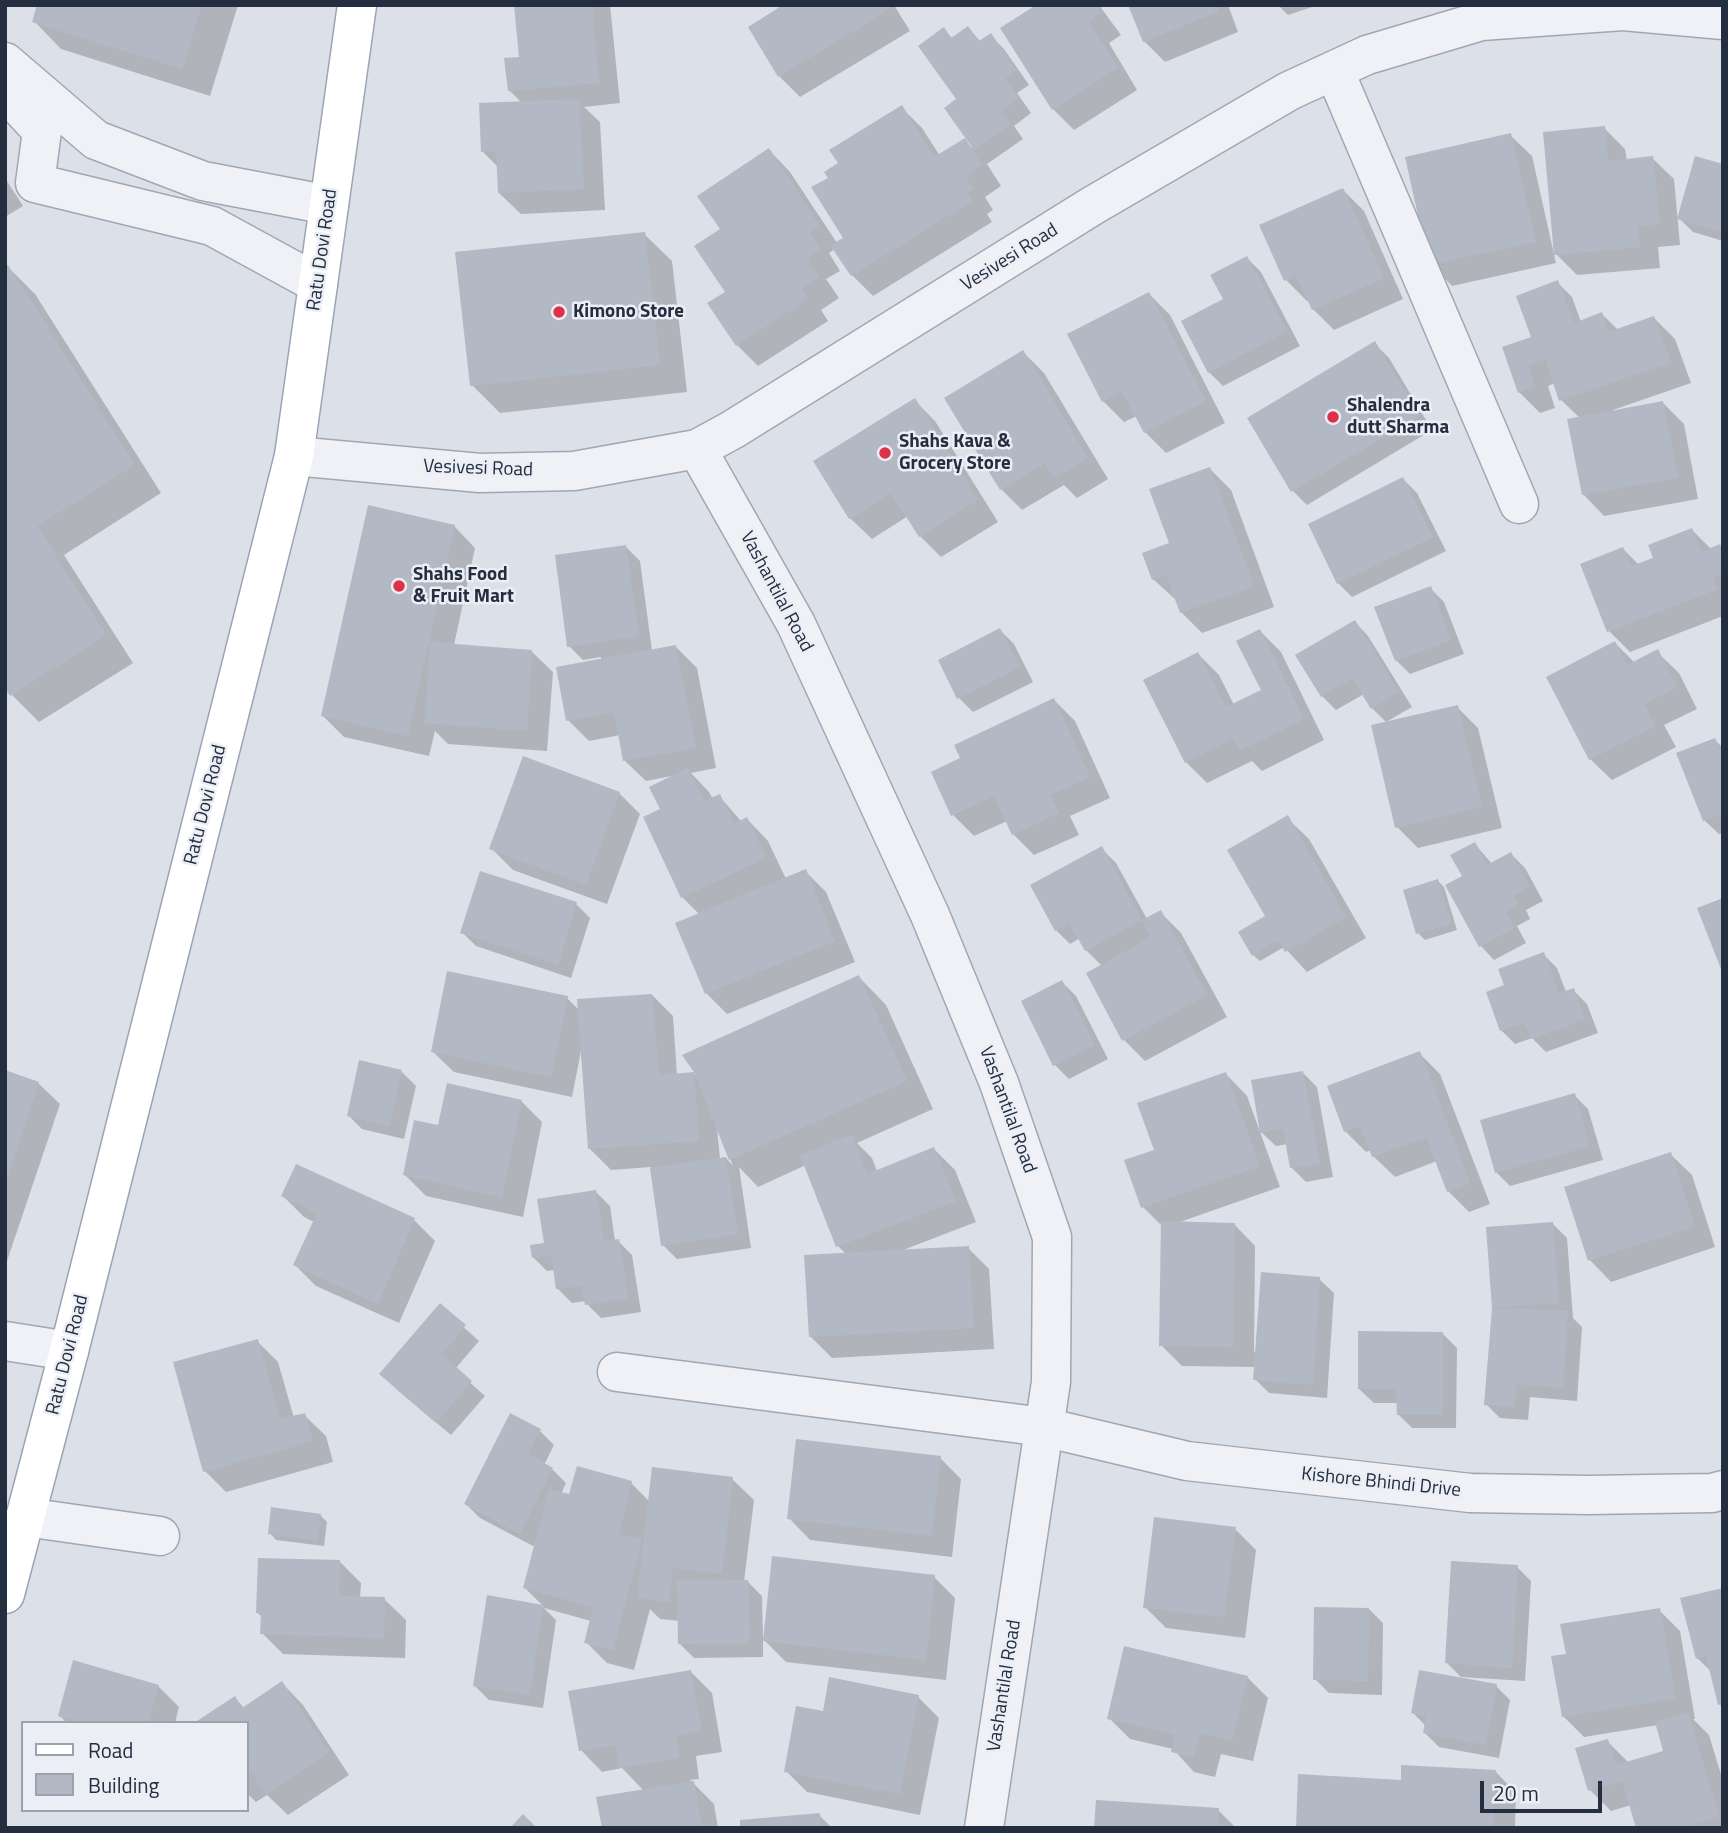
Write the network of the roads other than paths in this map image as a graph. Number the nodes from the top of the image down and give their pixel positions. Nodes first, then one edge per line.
1 (357, 5) edge
2 (1723, 20) edge
3 (5, 62) edge
4 (1334, 71) junction
5 (5, 91) edge
6 (329, 205) junction
7 (318, 284) junction
8 (697, 449) junction
9 (294, 456) junction
10 (1519, 505) dead end
11 (5, 1341) edge
12 (69, 1351) junction
13 (617, 1372) dead end
14 (1044, 1427) junction
15 (1723, 1490) edge
16 (25, 1517) junction
17 (160, 1536) dead end
18 (5, 1594) edge
19 (984, 1828) edge

1 - 6 main road, Ratu Dovi Road
2 - 4 street, Vesivesi Road
3 - 6 street
4 - 8 street, Vesivesi Road
4 - 10 street
5 - 7 street
6 - 7 main road, Ratu Dovi Road
7 - 9 main road, Ratu Dovi Road
8 - 9 street, Vesivesi Road
8 - 14 street, Vashantilal Road
9 - 12 main road, Ratu Dovi Road
11 - 12 street
12 - 16 main road, Ratu Dovi Road
13 - 14 street, Kishore Bhindi Drive
14 - 15 street, Kishore Bhindi Drive
14 - 19 street, Vashantilal Road
16 - 17 street
16 - 18 main road, Ratu Dovi Road

